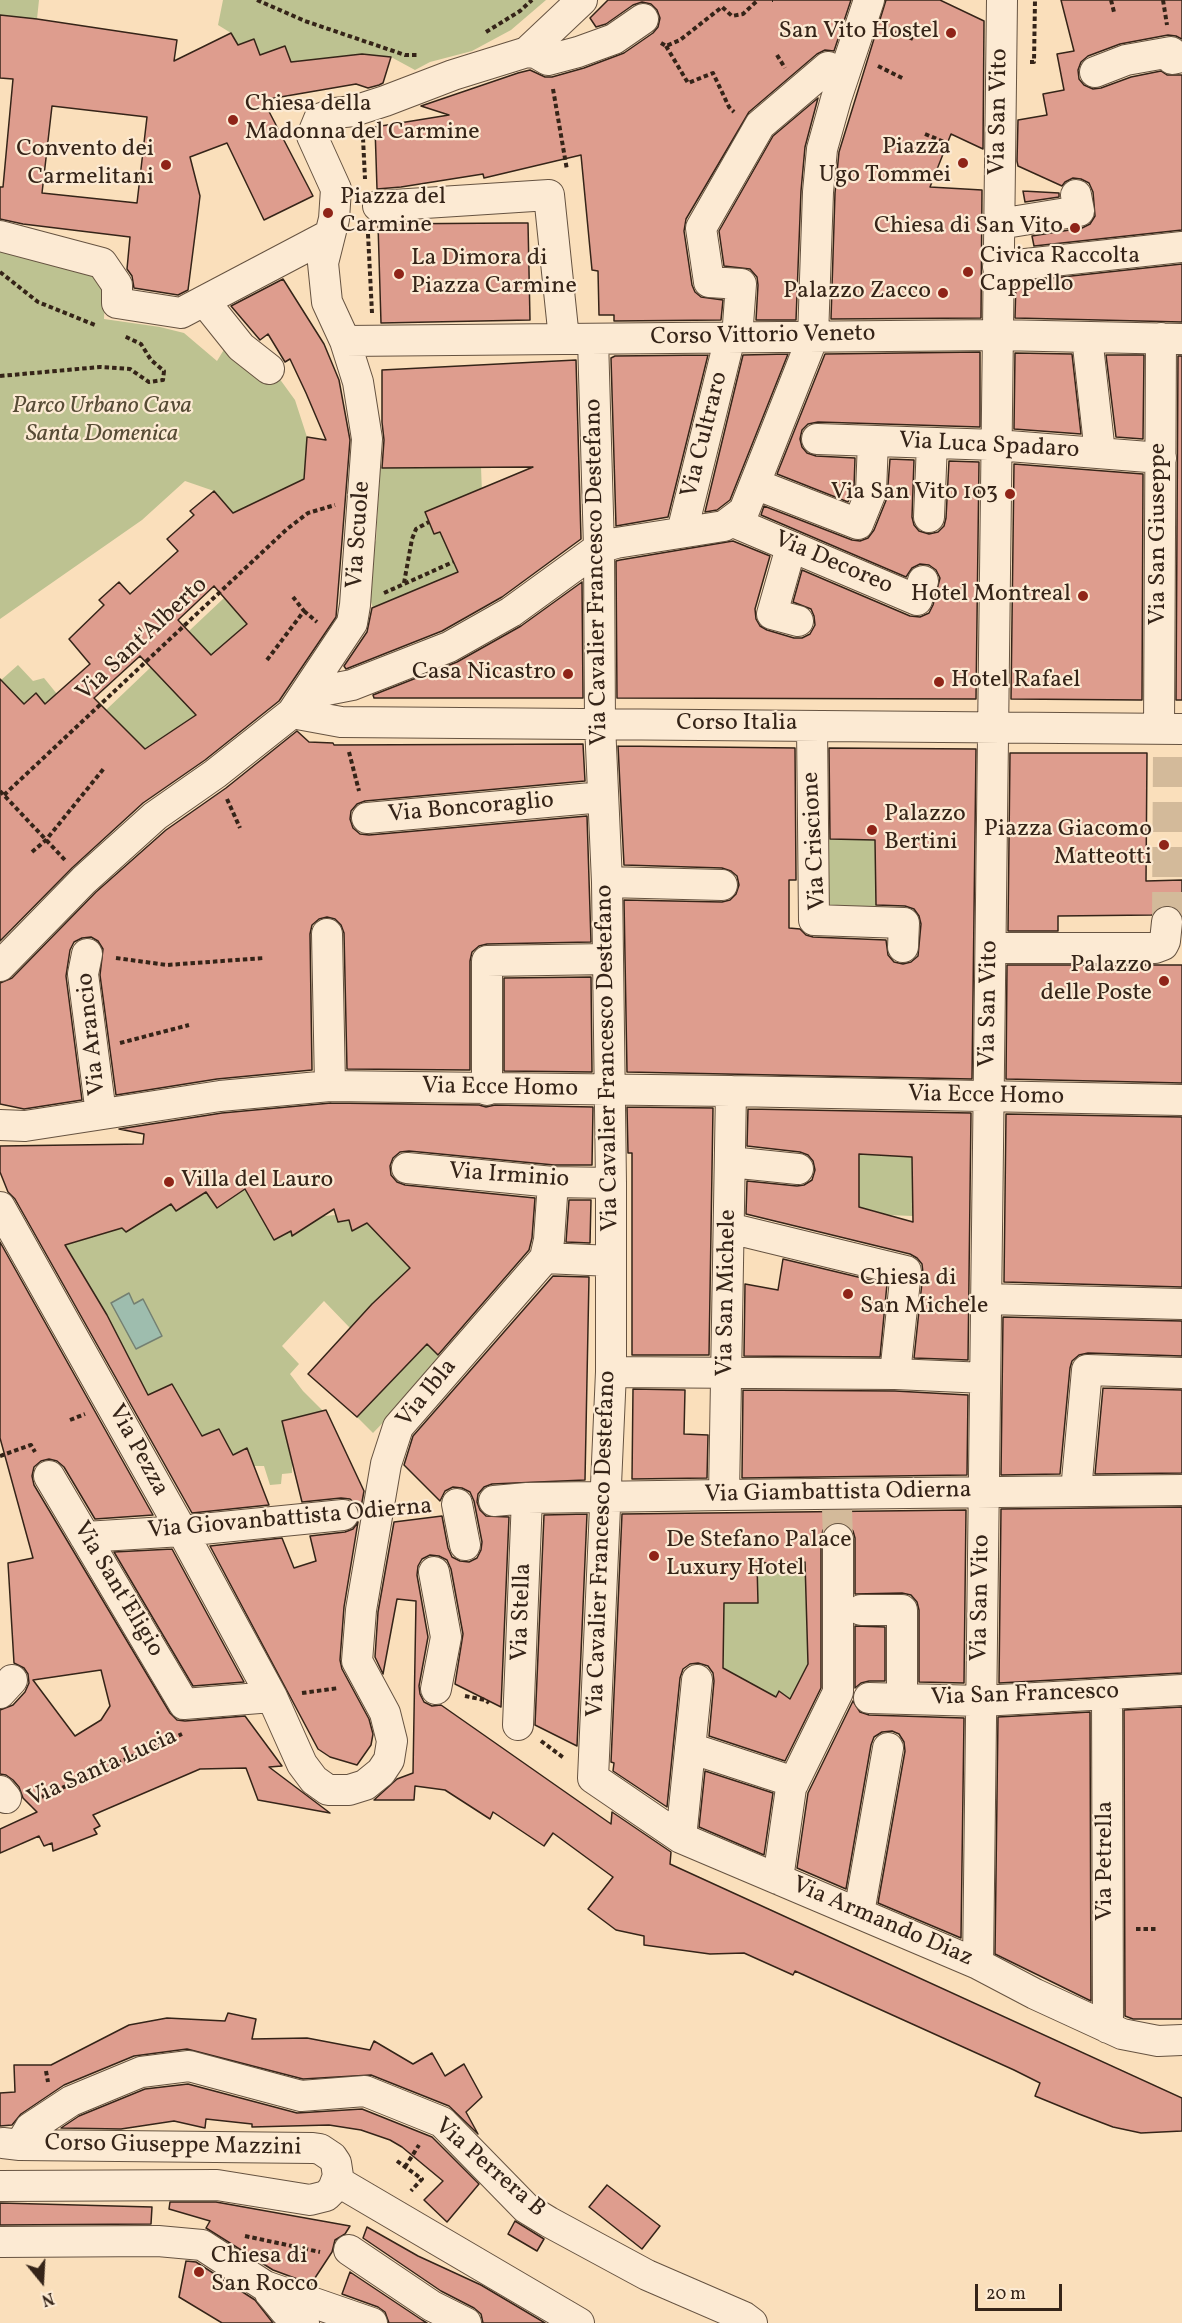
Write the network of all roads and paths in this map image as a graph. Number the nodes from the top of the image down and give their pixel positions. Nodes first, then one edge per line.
1 (257, 0) edge
2 (532, 0) edge
3 (582, 0) edge
4 (758, 0) edge
5 (869, 0) edge
6 (1002, 0) edge
7 (1111, 0) edge
8 (1114, 12) dead end
9 (643, 19) joint
10 (481, 35) dead end
11 (666, 46) junction
12 (424, 55) dead end
13 (1176, 55) edge
14 (537, 56) junction
15 (828, 67) dead end
16 (1095, 72) dead end
17 (363, 134) dead end
18 (755, 134) junction
19 (925, 134) dead end
20 (949, 144) dead end
21 (549, 195) junction
22 (1076, 195) dead end
23 (370, 208) junction
24 (999, 224) junction
25 (329, 235) junction
26 (0, 236) edge
27 (1182, 247) edge
28 (998, 267) junction
29 (0, 272) edge
30 (193, 307) junction
31 (99, 326) dead end
32 (119, 334) dead end
33 (998, 335) junction
34 (813, 337) junction
35 (1087, 337) junction
36 (733, 338) junction
37 (579, 339) junction
38 (1172, 339) edge
39 (359, 341) junction
40 (269, 369) dead end
41 (0, 376) edge
42 (817, 438) dead end
43 (873, 441) junction
44 (932, 443) junction
45 (996, 445) junction
46 (1101, 453) junction
47 (1161, 458) junction
48 (754, 484) junction
49 (308, 513) dead end
50 (929, 517) dead end
51 (731, 521) junction
52 (429, 522) dead end
53 (682, 532) junction
54 (791, 547) junction
55 (599, 548) junction
56 (453, 562) dead end
57 (923, 581) dead end
58 (403, 584) junction
59 (378, 595) dead end
60 (292, 597) dead end
61 (798, 621) dead end
62 (267, 660) dead end
63 (299, 703) junction
64 (341, 722) junction
65 (600, 724) junction
66 (812, 726) junction
67 (993, 727) junction
68 (1170, 734) edge
69 (105, 767) dead end
70 (0, 791) edge
71 (4, 795) junction
72 (603, 797) junction
73 (367, 818) joint
74 (46, 840) junction
75 (32, 852) dead end
76 (84, 880) junction
77 (607, 882) junction
78 (722, 885) dead end
79 (1167, 921) tunnel mouth
80 (327, 934) dead end
81 (903, 946) dead end
82 (991, 948) junction
83 (87, 954) joint
84 (264, 958) dead end
85 (607, 959) junction
86 (0, 966) edge
87 (189, 1025) dead end
88 (93, 1051) junction
89 (330, 1086) junction
90 (487, 1090) junction
91 (610, 1090) junction
92 (731, 1091) junction
93 (988, 1097) junction
94 (1182, 1100) edge
95 (101, 1114) junction
96 (0, 1125) edge
97 (730, 1162) junction
98 (407, 1168) dead end
99 (798, 1169) dead end
100 (553, 1182) junction
101 (611, 1183) junction
102 (0, 1207) edge
103 (729, 1228) junction
104 (545, 1258) junction
105 (611, 1261) junction
106 (986, 1299) junction
107 (1182, 1304) edge
108 (611, 1372) junction
109 (726, 1372) junction
110 (1182, 1373) edge
111 (895, 1374) junction
112 (985, 1378) junction
113 (49, 1476) dead end
114 (1182, 1490) edge
115 (1076, 1491) junction
116 (984, 1492) junction
117 (724, 1495) junction
118 (607, 1497) junction
119 (527, 1498) junction
120 (494, 1501) dead end
121 (457, 1504) joint
122 (378, 1512) junction
123 (343, 1515) dead end
124 (182, 1531) junction
125 (85, 1537) junction
126 (838, 1539) tunnel mouth
127 (465, 1545) dead end
128 (434, 1572) dead end
129 (861, 1610) dead end
130 (357, 1661) joint
131 (697, 1680) dead end
132 (436, 1689) dead end
133 (1182, 1690) edge
134 (1107, 1694) junction
135 (272, 1698) junction
136 (868, 1698) dead end
137 (902, 1699) junction
138 (981, 1701) junction
139 (184, 1704) junction
140 (518, 1725) dead end
141 (690, 1748) junction
142 (888, 1748) dead end
143 (593, 1778) joint
144 (794, 1782) junction
145 (3, 1794) edge
146 (681, 1838) junction
147 (778, 1879) junction
148 (858, 1913) junction
149 (978, 1964) junction
150 (1108, 2028) junction
151 (1182, 2040) edge
152 (10, 2144) edge
153 (397, 2161) dead end
154 (337, 2181) junction
155 (0, 2186) edge
156 (393, 2212) junction
157 (0, 2242) edge
158 (349, 2250) dead end
159 (264, 2286) junction
160 (304, 2323) edge
161 (372, 2323) edge
162 (466, 2323) edge
163 (579, 2323) edge
164 (752, 2323) edge

1 - 12 path
2 - 10 path
3 - 14 street
4 - 11 path
5 - 34 street
6 - 24 street, Via San Vito
7 - 8 path
9 - 11 path
9 - 14 street, Via Scuole
11 - 18 path
13 - 16 street
14 - 21 path
14 - 25 street, Via Scuole
15 - 18 street
17 - 23 path
18 - 36 street, Via Cultraro
19 - 20 path
21 - 23 street
21 - 37 street, Via Cavalier Francesco Destefano
22 - 24 street
23 - 39 path
24 - 28 street, Via San Vito
25 - 30 street
25 - 39 street, Via Scuole
26 - 30 street
27 - 28 street
28 - 33 street, Via San Vito
29 - 31 path
30 - 40 street
32 - 41 path
33 - 34 street, Corso Vittorio Veneto
33 - 35 street, Corso Vittorio Veneto
33 - 45 street, Via San Vito
34 - 36 street, Corso Vittorio Veneto
34 - 48 street
35 - 38 street, Corso Vittorio Veneto
35 - 46 street
36 - 37 street, Corso Vittorio Veneto
36 - 53 street, Via Cultraro
37 - 39 street, Corso Vittorio Veneto
37 - 55 street, Via Cavalier Francesco Destefano
38 - 47 street, Via San Giuseppe
39 - 63 street, Via Scuole
42 - 43 street, Via Luca Spadaro
43 - 44 street, Via Luca Spadaro
43 - 48 street
44 - 45 street, Via Luca Spadaro
44 - 50 street
45 - 46 street, Via Luca Spadaro
45 - 67 street, Via San Vito
46 - 47 street, Via Luca Spadaro
47 - 68 street, Via San Giuseppe
48 - 51 street
49 - 71 path, Via Sant'Alberto
51 - 53 street
51 - 54 street, Via Decoreo
52 - 58 path
53 - 55 street
54 - 57 street, Via Decoreo
54 - 61 street
55 - 63 street
55 - 65 street, Via Cavalier Francesco Destefano
56 - 58 path
58 - 59 path
60 - 62 path
63 - 64 street, Corso Italia
63 - 76 street
64 - 65 street, Corso Italia
64 - 73 path, Via Boncoraglio
65 - 66 street, Corso Italia
65 - 72 street, Via Cavalier Francesco Destefano
66 - 67 street, Corso Italia
66 - 81 street, Via Criscione
67 - 68 street, Corso Italia
67 - 82 street, Via San Vito
69 - 74 path
70 - 71 path
71 - 74 path
72 - 73 street, Via Boncoraglio
72 - 77 street, Via Cavalier Francesco Destefano
74 - 75 path
74 - 76 path
76 - 86 street
77 - 78 street
77 - 85 street, Via Cavalier Francesco Destefano
79 - 82 street
80 - 89 street
82 - 93 street, Via San Vito
83 - 84 path
83 - 88 street, Via Arancio
85 - 90 street
85 - 91 street, Via Cavalier Francesco Destefano
87 - 88 path
88 - 95 street, Via Arancio
89 - 90 street, Via Ecce Homo
89 - 95 street, Via Ecce Homo
90 - 91 street, Via Ecce Homo
91 - 92 street, Via Ecce Homo
91 - 101 street, Via Cavalier Francesco Destefano
92 - 93 street, Via Ecce Homo
92 - 97 street, Via San Michele
93 - 94 street, Via Ecce Homo
93 - 106 street, Via San Vito
95 - 96 street, Via Ecce Homo
97 - 99 street
97 - 103 street, Via San Michele
98 - 100 street, Via Irminio
100 - 101 street, Via Irminio
100 - 104 street
101 - 105 street, Via Cavalier Francesco Destefano
102 - 124 street, Via Pezza
103 - 109 street, Via San Michele
103 - 111 street
104 - 105 street
104 - 122 street, Via Ibla
105 - 108 street, Via Cavalier Francesco Destefano
106 - 107 street
106 - 112 street, Via San Vito
108 - 109 street
108 - 118 street, Via Cavalier Francesco Destefano
109 - 111 street
109 - 117 street, Via San Michele
110 - 115 street
111 - 112 street
112 - 116 street, Via San Vito
113 - 125 street, Via Sant'Eligio
114 - 115 street, Via Giambattista Odierna
115 - 116 street, Via Giambattista Odierna
116 - 117 street, Via Giambattista Odierna
116 - 138 street, Via San Vito
117 - 118 street, Via Giambattista Odierna
118 - 119 street, Via Giambattista Odierna
118 - 143 street, Via Cavalier Francesco Destefano
119 - 120 street, Via Giambattista Odierna
119 - 140 street, Via Stella
121 - 122 path, Via Giovanbattista Odierna
121 - 127 street
122 - 130 street, Via Ibla
123 - 124 street, Via Giovanbattista Odierna
124 - 125 street, Via Giovanbattista Odierna
124 - 135 street, Via Pezza
125 - 139 street, Via Sant'Eligio
126 - 144 street
128 - 132 street
129 - 137 street
130 - 135 street, Via Pezza
131 - 141 street
133 - 134 street, Via San Francesco
134 - 138 street, Via San Francesco
134 - 150 street, Via Petrella
135 - 139 street
136 - 137 street, Via San Francesco
137 - 138 street, Via San Francesco
138 - 149 street, Via San Vito
139 - 145 path, Via Santa Lucia
141 - 144 street
141 - 146 street
142 - 148 street
143 - 146 street, Via Armando Diaz
144 - 147 street
146 - 147 street, Via Armando Diaz
147 - 148 street, Via Armando Diaz
148 - 149 street, Via Armando Diaz
149 - 150 street, Via Armando Diaz
150 - 151 street, Via Armando Diaz
152 - 154 street, Corso Giuseppe Mazzini
152 - 164 street, Via Perrera B
153 - 156 path
154 - 155 street, Corso Giuseppe Mazzini
154 - 156 street
156 - 163 street
157 - 159 street
158 - 162 street
159 - 160 street
159 - 161 street

